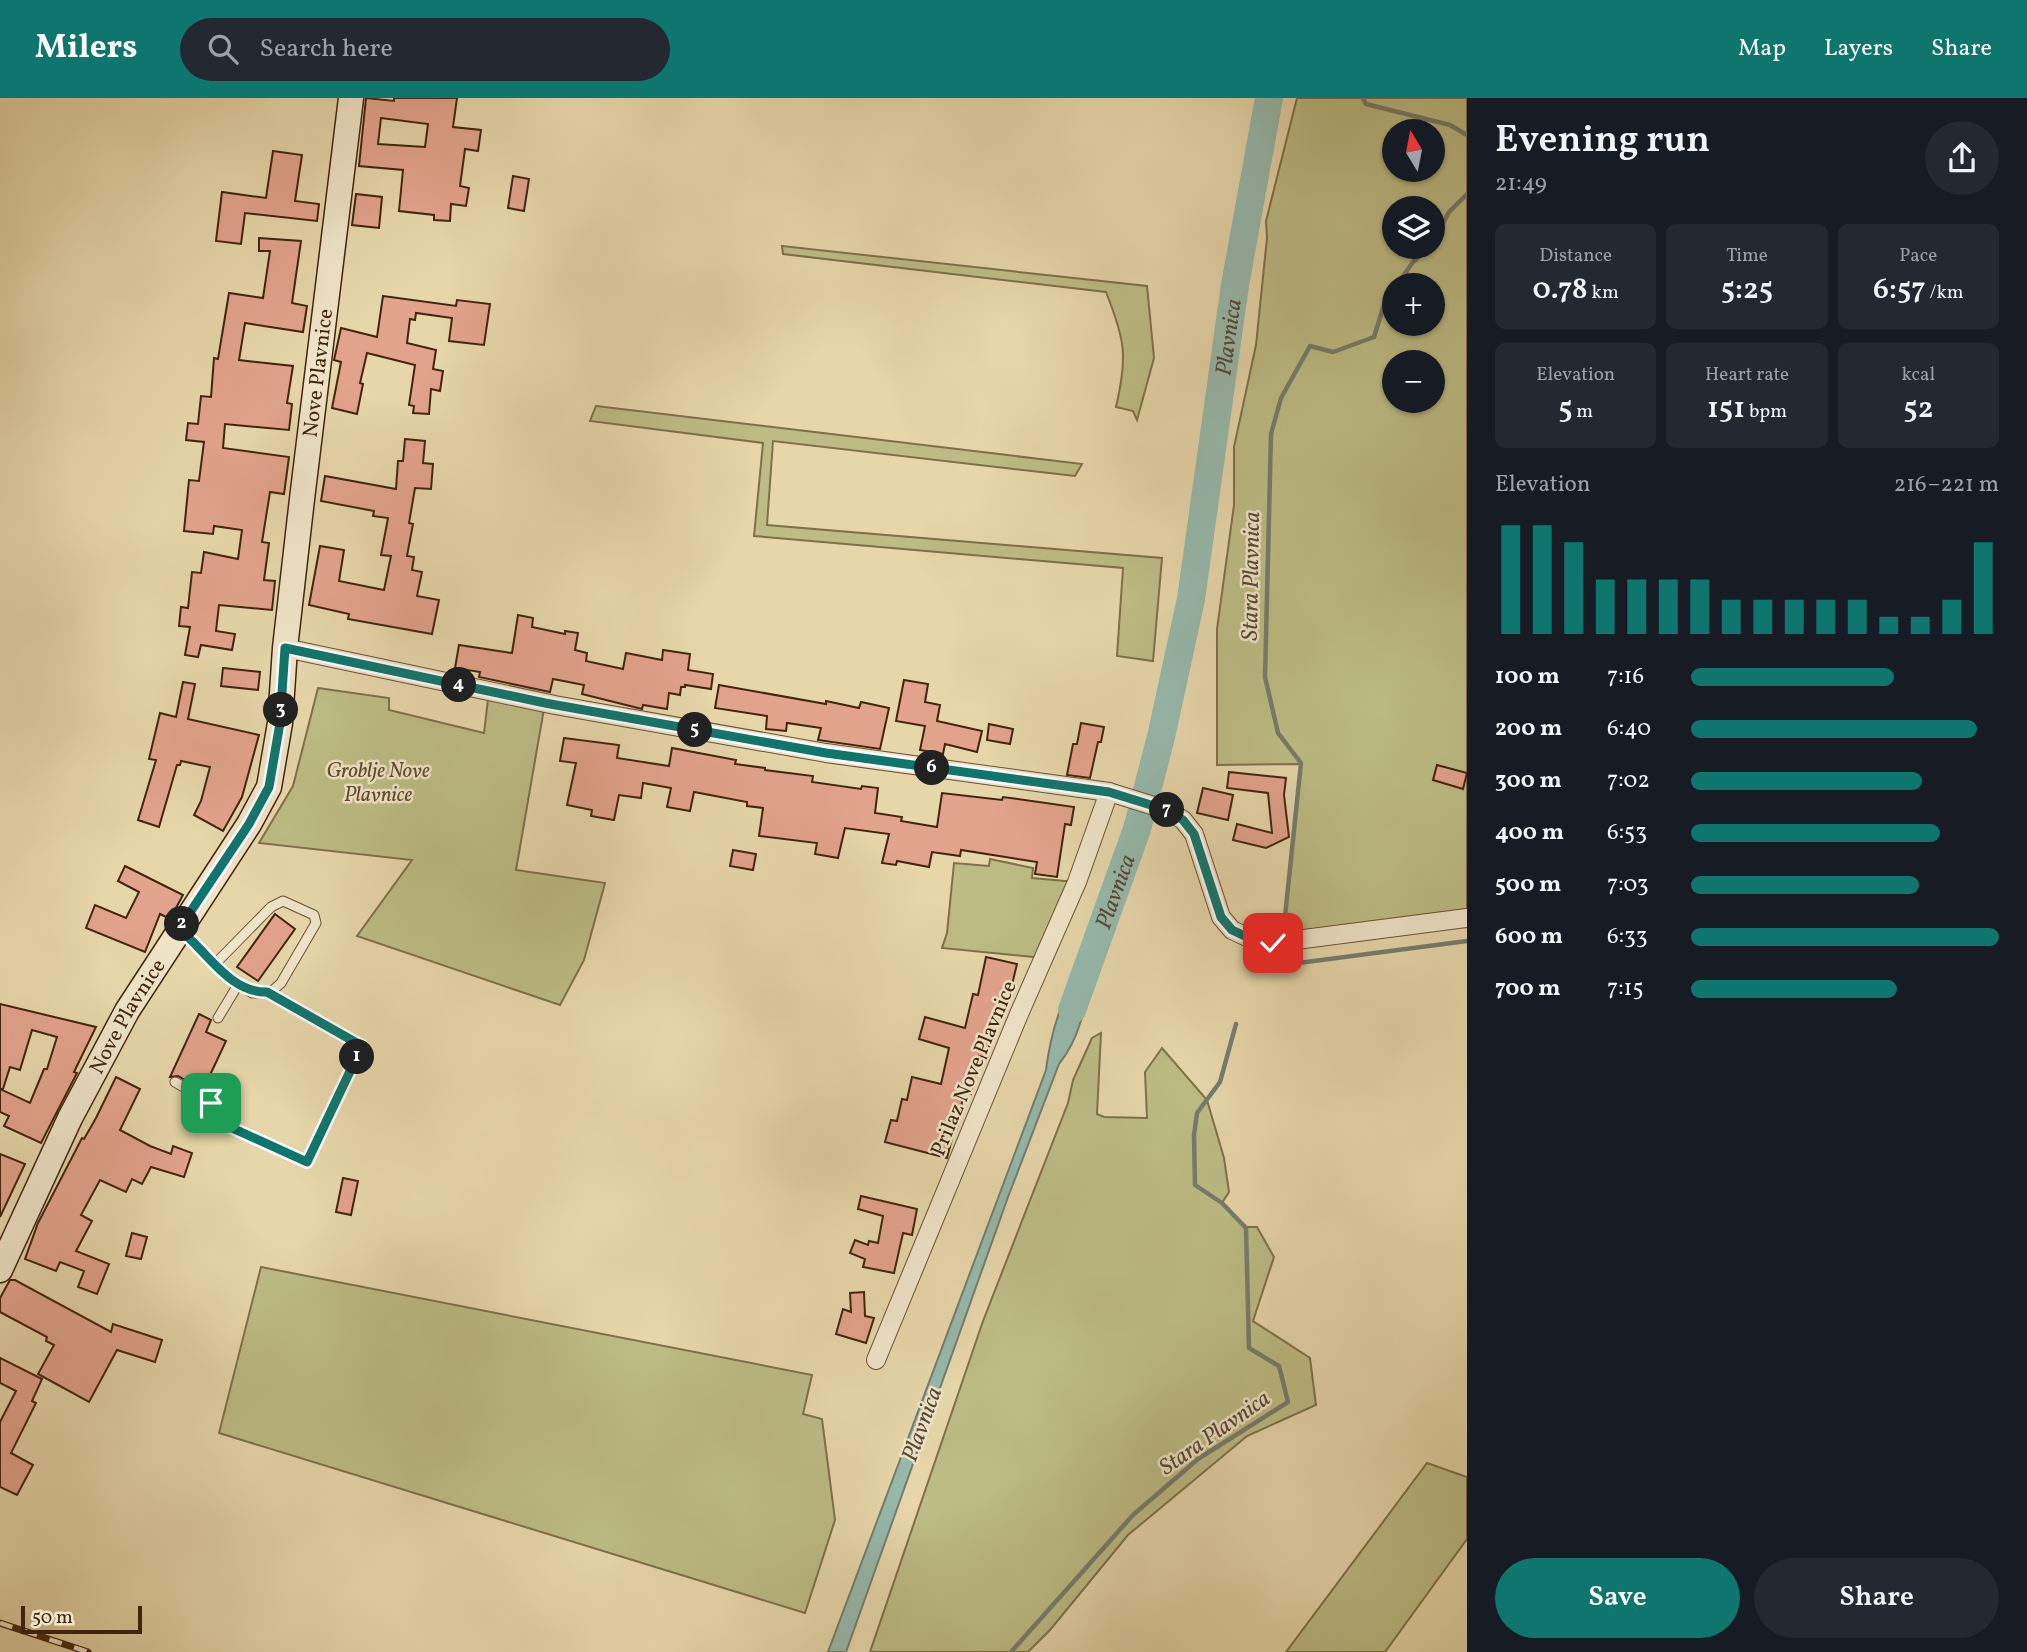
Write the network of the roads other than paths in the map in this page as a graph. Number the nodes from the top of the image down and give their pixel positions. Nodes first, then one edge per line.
1 (351, 98) edge
2 (285, 648) junction
3 (1116, 795) junction
4 (1467, 918) edge
5 (179, 929) junction
6 (215, 964) junction
7 (239, 984) junction
8 (267, 992) junction
9 (218, 1018) dead end
10 (175, 1082) dead end
11 (0, 1270) edge
12 (876, 1360) dead end

1 - 2 street, Nove Plavnice
2 - 3 street
2 - 5 street, Nove Plavnice
3 - 4 street
3 - 12 street, Prilaz Nove Plavnice
5 - 6 lane
5 - 11 street, Nove Plavnice
6 - 7 lane
6 - 8 lane
7 - 8 lane
7 - 9 lane
8 - 10 lane

